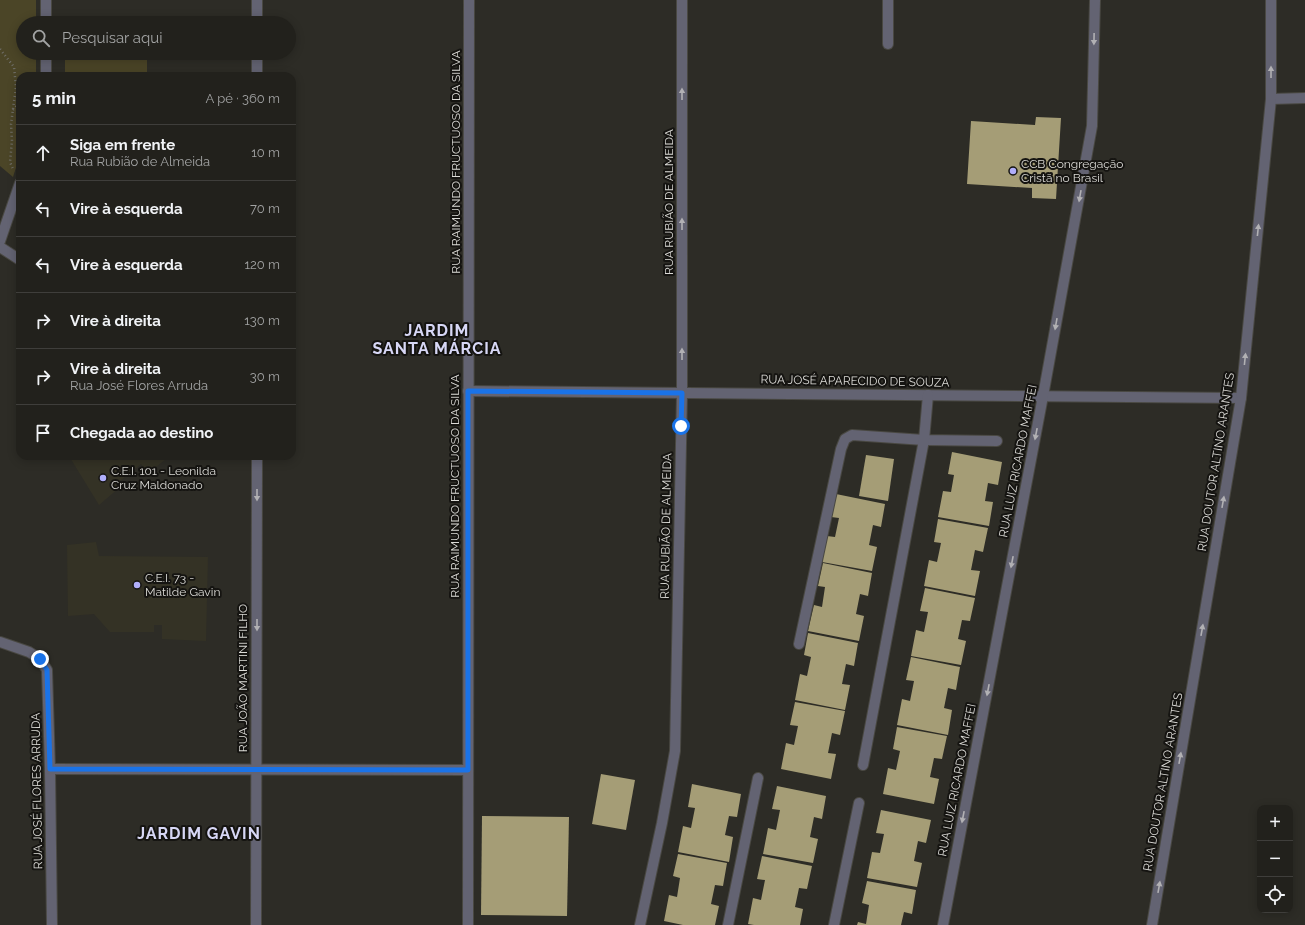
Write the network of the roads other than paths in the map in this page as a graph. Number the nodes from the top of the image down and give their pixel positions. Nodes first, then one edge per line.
1 (46, 0) edge
2 (257, 0) edge
3 (469, 0) edge
4 (682, 0) edge
5 (888, 0) edge
6 (1095, 0) edge
7 (1272, 0) edge
8 (46, 16) edge
9 (257, 16) edge
10 (888, 44) dead end
11 (46, 60) edge
12 (257, 60) edge
13 (46, 72) edge
14 (257, 72) edge
15 (1305, 98) edge
16 (1271, 99) junction
17 (16, 195) edge
18 (0, 240) edge
19 (0, 247) edge
20 (16, 257) edge
21 (468, 391) junction
22 (682, 393) junction
23 (928, 395) junction
24 (1043, 396) junction
25 (1241, 398) junction
26 (924, 440) junction
27 (998, 441) dead end
28 (257, 460) edge
29 (0, 642) edge
30 (799, 644) dead end
31 (863, 765) dead end
32 (50, 769) junction
33 (256, 770) junction
34 (468, 770) junction
35 (758, 778) dead end
36 (859, 803) dead end
37 (52, 925) edge
38 (256, 925) edge
39 (468, 925) edge
40 (640, 925) edge
41 (728, 925) edge
42 (834, 925) edge
43 (943, 925) edge
44 (1152, 925) edge

1 - 8 street
2 - 9 street
3 - 21 street, RUA RAIMUNDO FRUCTUOSO DA SILVA
22 -> 4 street, RUA RUBIÃO DE ALMEIDA
5 - 10 street
6 -> 24 street, RUA LUIZ RICARDO MAFFEI
16 -> 7 street, RUA DOUTOR ALTINO ARANTES
11 - 13 street
12 - 14 street
15 - 16 street
25 -> 16 street, RUA DOUTOR ALTINO ARANTES
17 - 18 street
19 - 20 street
21 - 22 street, RUA JOSÉ APARECIDO DE SOUZA
21 - 34 street, RUA RAIMUNDO FRUCTUOSO DA SILVA
22 - 23 street, RUA JOSÉ APARECIDO DE SOUZA
22 - 40 street, RUA RUBIÃO DE ALMEIDA
23 - 24 street, RUA JOSÉ APARECIDO DE SOUZA
23 - 26 street
24 - 25 street, RUA JOSÉ APARECIDO DE SOUZA
24 -> 43 street, RUA LUIZ RICARDO MAFFEI
44 -> 25 street, RUA DOUTOR ALTINO ARANTES
26 - 27 street
26 - 30 street
26 - 31 street
28 -> 33 street, RUA JOÃO MARTINI FILHO
29 - 32 street, RUA JOSÉ FLORES ARRUDA
32 - 33 street
32 - 37 street, RUA JOSÉ FLORES ARRUDA
33 - 34 street
33 - 38 street, RUA JOÃO MARTINI FILHO
34 - 39 street, RUA RAIMUNDO FRUCTUOSO DA SILVA
35 - 41 street
36 - 42 street

